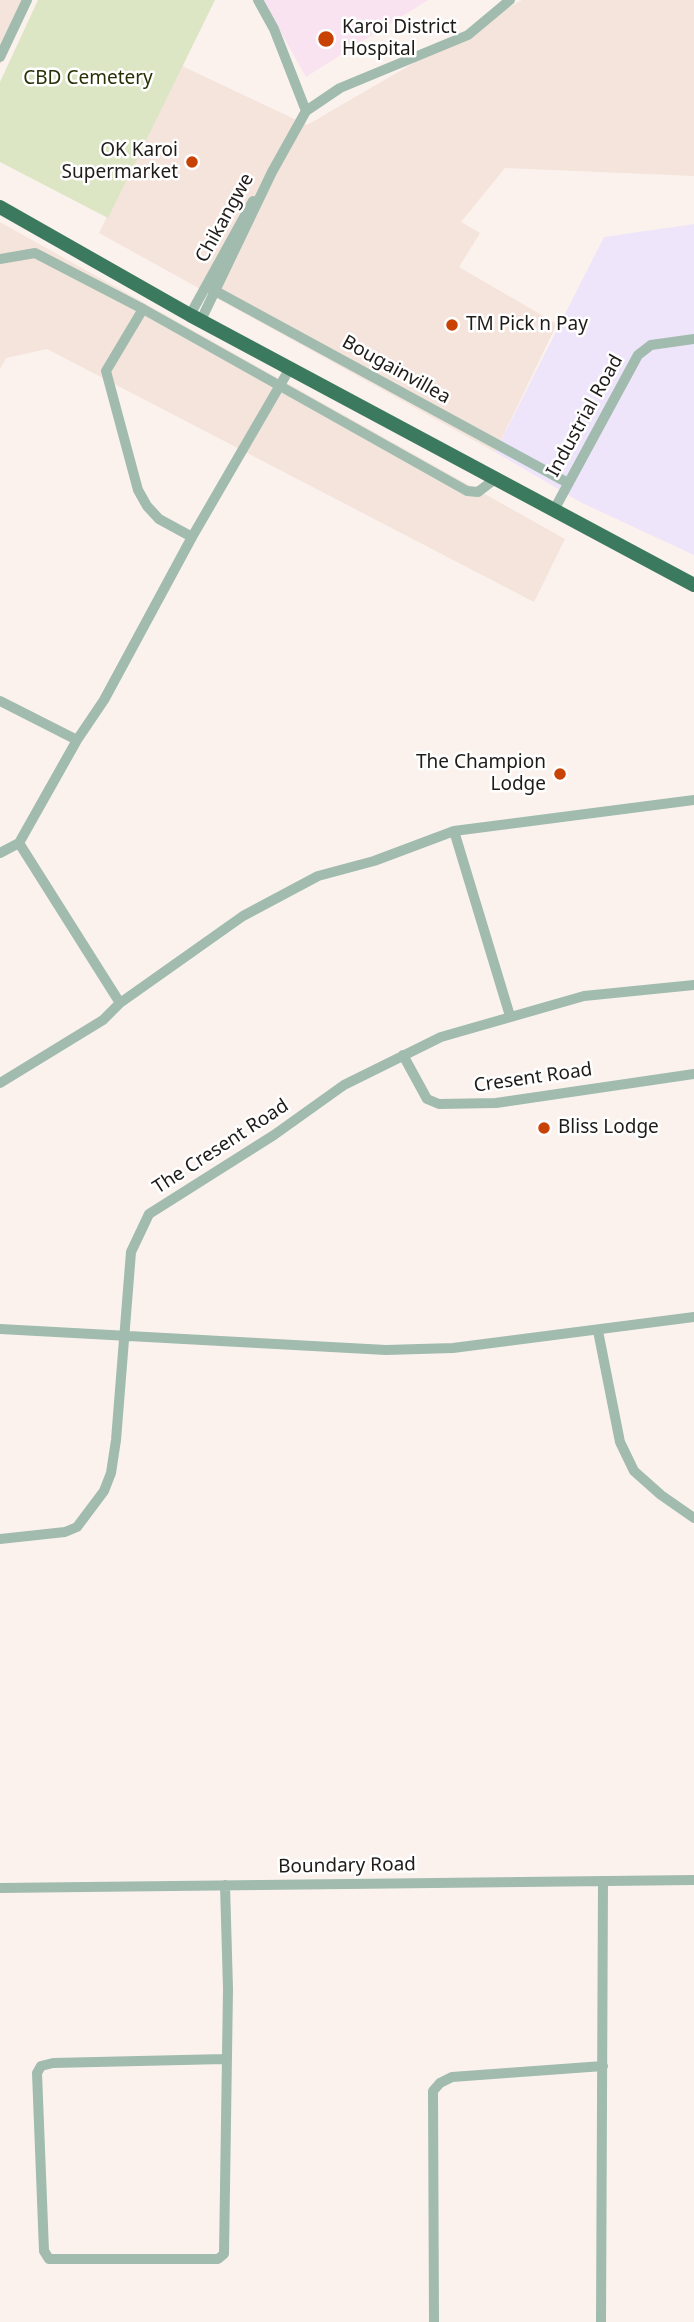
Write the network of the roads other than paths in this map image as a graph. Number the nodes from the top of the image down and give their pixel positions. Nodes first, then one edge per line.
1 (27, 0) edge
2 (258, 0) edge
3 (510, 0) edge
4 (0, 57) edge
5 (306, 111) junction
6 (0, 207) edge
7 (0, 259) edge
8 (211, 288) junction
9 (143, 309) junction
10 (196, 318) junction
11 (694, 339) edge
12 (290, 368) junction
13 (279, 387) junction
14 (495, 478) junction
15 (568, 483) junction
16 (554, 510) junction
17 (192, 537) junction
18 (694, 585) edge
19 (0, 701) edge
20 (77, 740) junction
21 (694, 800) edge
22 (454, 831) junction
23 (19, 843) junction
24 (0, 853) edge
25 (694, 985) edge
26 (120, 1003) junction
27 (510, 1016) junction
28 (403, 1055) junction
29 (694, 1074) edge
30 (0, 1083) edge
31 (694, 1317) edge
32 (0, 1329) edge
33 (598, 1331) junction
34 (126, 1335) junction
35 (694, 1518) edge
36 (0, 1539) edge
37 (694, 1880) edge
38 (603, 1881) junction
39 (225, 1885) junction
40 (0, 1888) edge
41 (225, 2059) junction
42 (604, 2066) junction
43 (434, 2322) edge
44 (601, 2322) edge

1 - 4 street
2 - 5 street
3 - 5 street
5 - 8 street, Chikangwe
6 - 10 highway
7 - 9 street
8 - 10 street, Chikangwe
8 - 15 street, Bougainvillea
9 - 13 street
9 - 17 street
10 - 12 highway
11 - 15 street, Industrial Road
12 - 13 street
12 - 14 highway
13 - 14 street
13 - 17 street
14 - 16 highway
15 - 16 street, Industrial Road
16 - 18 highway
17 - 20 street
19 - 20 street
20 - 23 street
21 - 22 street
22 - 26 street
22 - 27 street
23 - 24 street
23 - 26 street
25 - 27 street, The Cresent Road
26 - 30 street
27 - 28 street, The Cresent Road
28 - 29 street, Cresent Road
28 - 34 street, The Cresent Road
31 - 33 street
32 - 34 street
33 - 34 street
33 - 35 street
34 - 36 street, The Cresent Road
37 - 38 street, Boundary Road
38 - 39 street, Boundary Road
38 - 42 street
39 - 40 street, Boundary Road
39 - 41 street
41 - 41 street
42 - 43 street
42 - 44 street

